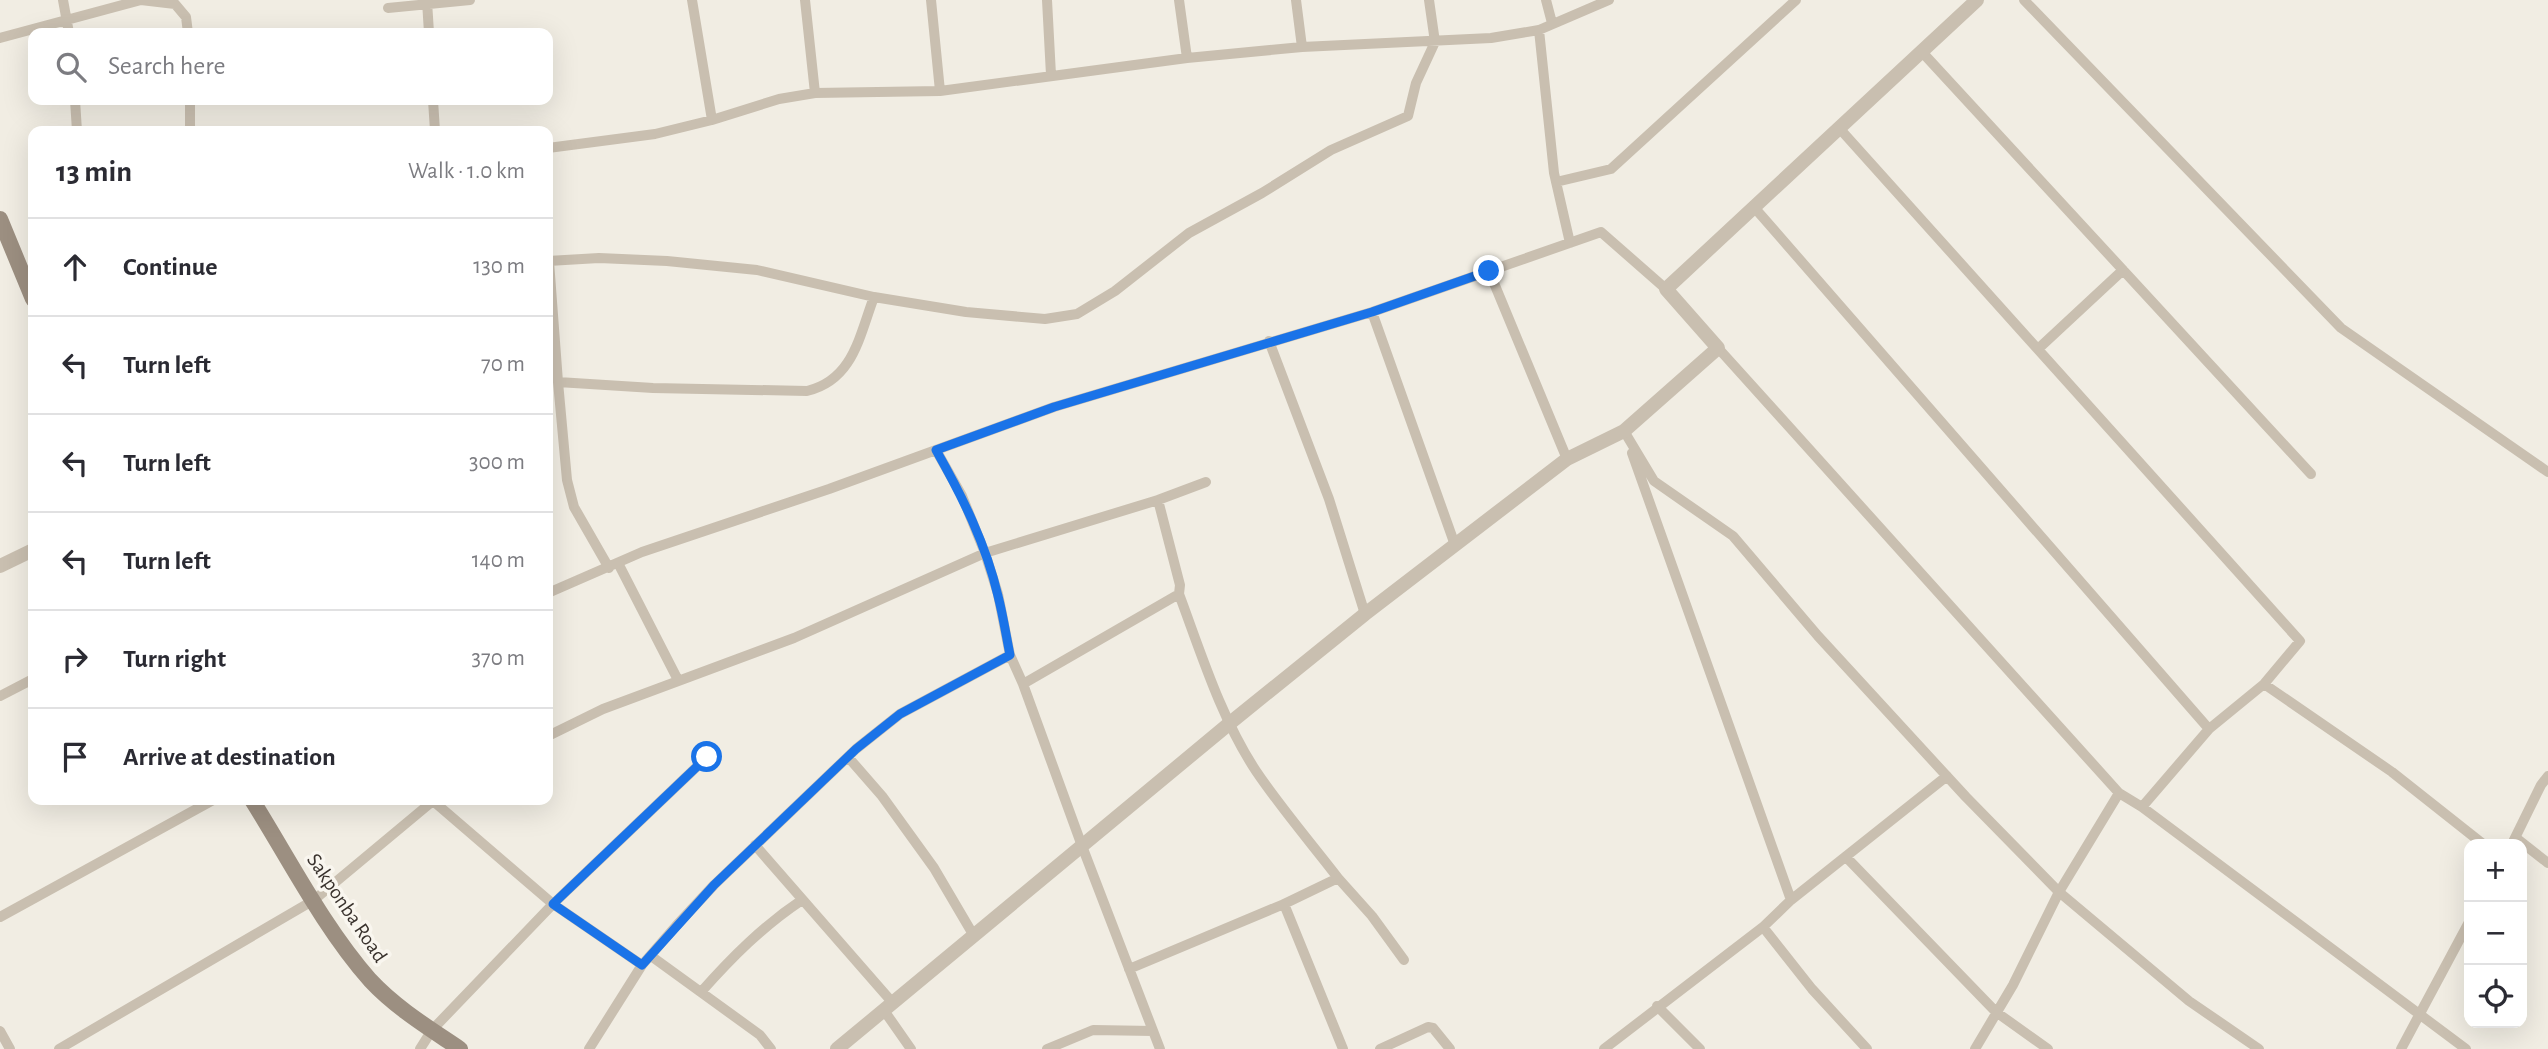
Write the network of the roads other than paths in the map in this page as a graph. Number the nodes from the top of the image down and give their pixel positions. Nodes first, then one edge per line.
1 (63, 0) edge
2 (186, 0) edge
3 (470, 0) edge
4 (692, 0) edge
5 (805, 0) edge
6 (931, 0) edge
7 (1046, 0) edge
8 (1178, 0) edge
9 (1296, 0) edge
10 (1429, 0) edge
11 (1546, 0) edge
12 (1609, 0) edge
13 (1796, 0) edge
14 (1977, 0) edge
15 (2024, 0) edge
16 (428, 3) edge
17 (388, 8) dead end
18 (186, 17) junction
19 (67, 18) junction
20 (1552, 23) junction
21 (34, 28) edge
22 (68, 28) edge
23 (187, 28) edge
24 (429, 28) edge
25 (28, 30) edge
26 (1539, 30) junction
27 (0, 38) edge
28 (1436, 42) junction
29 (1302, 47) junction
30 (1922, 52) junction
31 (1187, 58) junction
32 (1051, 75) junction
33 (940, 90) junction
34 (815, 93) junction
35 (75, 105) edge
36 (190, 105) edge
37 (433, 105) edge
38 (712, 120) junction
39 (77, 126) edge
40 (190, 126) edge
41 (435, 126) edge
42 (1840, 129) junction
43 (553, 147) edge
44 (1556, 181) junction
45 (1754, 206) junction
46 (0, 219) edge
47 (1570, 243) junction
48 (553, 261) edge
49 (2123, 270) junction
50 (1489, 271) junction
51 (28, 282) edge
52 (1666, 289) junction
53 (874, 297) junction
54 (1372, 312) junction
55 (553, 315) edge
56 (1269, 341) junction
57 (1718, 348) junction
58 (2038, 349) junction
59 (558, 382) junction
60 (1624, 431) junction
61 (936, 450) junction
62 (1567, 459) junction
63 (2548, 472) edge
64 (2311, 474) dead end
65 (1206, 482) dead end
66 (1158, 500) junction
67 (1455, 545) junction
68 (28, 552) edge
69 (985, 553) junction
70 (0, 566) edge
71 (613, 566) junction
72 (553, 591) edge
73 (1179, 594) junction
74 (1365, 614) junction
75 (1010, 655) junction
76 (678, 680) junction
77 (28, 682) edge
78 (1023, 684) junction
79 (2264, 684) junction
80 (0, 696) edge
81 (1230, 723) junction
82 (2209, 729) junction
83 (553, 734) edge
84 (707, 757) dead end
85 (848, 757) junction
86 (1947, 776) junction
87 (2548, 776) edge
88 (2119, 793) junction
89 (204, 805) edge
90 (255, 805) edge
91 (427, 805) edge
92 (439, 805) edge
93 (2141, 807) junction
94 (2477, 839) edge
95 (2515, 839) edge
96 (755, 845) junction
97 (1082, 846) junction
98 (2527, 849) edge
99 (1846, 857) junction
100 (2548, 863) edge
101 (1338, 878) junction
102 (2059, 892) junction
103 (314, 900) junction
104 (802, 900) junction
105 (1791, 900) junction
106 (553, 904) junction
107 (1284, 904) junction
108 (0, 917) edge
109 (1763, 928) junction
110 (2464, 931) edge
111 (974, 936) junction
112 (651, 956) junction
113 (1404, 960) dead end
114 (642, 965) junction
115 (1129, 970) junction
116 (701, 992) junction
117 (887, 1006) junction
118 (1657, 1006) junction
119 (1996, 1012) junction
120 (2419, 1015) junction
121 (432, 1030) junction
122 (0, 1031) edge
123 (1153, 1031) junction
124 (10, 1049) edge
125 (59, 1049) edge
126 (420, 1049) edge
127 (460, 1049) edge
128 (589, 1049) edge
129 (771, 1049) edge
130 (837, 1049) edge
131 (911, 1049) edge
132 (1047, 1049) edge
133 (1160, 1049) edge
134 (1343, 1049) edge
135 (1380, 1049) edge
136 (1450, 1049) edge
137 (1604, 1049) edge
138 (1700, 1049) edge
139 (1867, 1049) edge
140 (1975, 1049) edge
141 (2048, 1049) edge
142 (2259, 1049) edge
143 (2401, 1049) edge
144 (2466, 1049) edge

1 - 19 street
2 - 18 street
3 - 16 street
4 - 38 street
5 - 34 street
6 - 33 street
7 - 32 street
8 - 31 street
9 - 29 street
10 - 28 street
11 - 20 street
12 - 20 street
13 - 44 street
14 - 30 street
15 - 63 street
16 - 17 street
16 - 24 street
18 - 19 street
18 - 23 street
19 - 21 street
19 - 22 street
20 - 26 street
25 - 27 street
26 - 28 street
26 - 44 street
28 - 29 street
28 - 53 street
29 - 31 street
30 - 42 street
30 - 49 street
31 - 32 street
32 - 33 street
33 - 34 street
34 - 38 street
35 - 39 street
36 - 40 street
37 - 41 street
38 - 43 street
42 - 45 street
42 - 58 street
44 - 47 street
45 - 52 street
45 - 82 street
46 - 51 main road
47 - 50 street
47 - 52 street
48 - 53 street
49 - 58 street
49 - 64 street
50 - 54 street
50 - 62 street
52 - 57 street
53 - 59 street
54 - 56 street
54 - 67 street
55 - 59 street
56 - 61 street
56 - 74 street
57 - 60 street
57 - 88 street
58 - 79 street
59 - 71 street
60 - 62 street
60 - 86 street
60 - 105 street
61 - 69 street
61 - 71 street
62 - 67 street
65 - 66 street
66 - 69 street
66 - 73 street
67 - 74 street
68 - 70 street
69 - 75 street
69 - 76 street
71 - 72 street
71 - 76 street
73 - 78 street
73 - 81 street
74 - 81 street
75 - 78 street
75 - 85 street
76 - 83 street
77 - 80 street
78 - 97 street
79 - 82 street
79 - 94 street
81 - 97 street
81 - 101 street
82 - 93 street
84 - 106 street
85 - 96 street
85 - 111 street
86 - 99 street
86 - 102 street
87 - 95 street
88 - 93 street
88 - 102 street
89 - 108 street
90 - 103 main road, Sakponba Road
91 - 103 street
92 - 106 street
93 - 120 street
96 - 104 street
96 - 112 street
97 - 111 street
97 - 115 street
98 - 100 street
99 - 105 street
99 - 119 street
101 - 107 street
101 - 113 street
102 - 119 street
102 - 142 street
103 - 121 main road, Sakponba Road
103 - 125 street
104 - 116 street
104 - 117 street
105 - 109 street
106 - 114 street
106 - 121 street
107 - 115 street
107 - 134 street
109 - 118 street
109 - 139 street
110 - 120 street
111 - 117 street
112 - 114 street
112 - 116 street
114 - 128 street
115 - 123 street
116 - 129 street
117 - 130 street
117 - 131 street
118 - 137 street
118 - 138 street
119 - 140 street
119 - 141 street
120 - 143 street
120 - 144 street
121 - 126 street
121 - 127 main road, Sakponba Road
122 - 124 street
123 - 132 street
123 - 133 street
135 - 136 street

